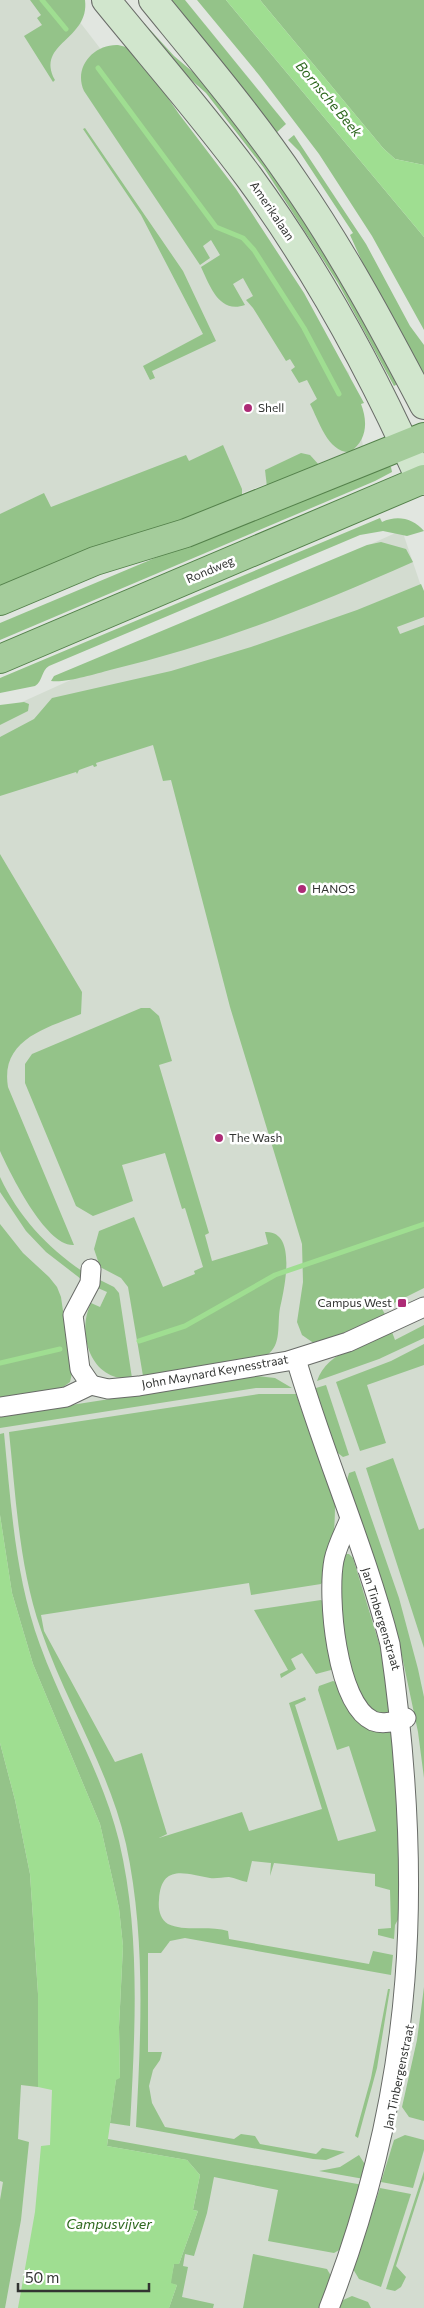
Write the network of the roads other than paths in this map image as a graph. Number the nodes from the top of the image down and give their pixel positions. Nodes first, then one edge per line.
1 (153, 0) edge
2 (111, 7) edge
3 (220, 82) junction
4 (424, 406) edge
5 (414, 440) edge
6 (422, 480) edge
7 (0, 601) edge
8 (0, 659) edge
9 (91, 1269) dead end
10 (424, 1307) edge
11 (296, 1359) junction
12 (91, 1385) junction
13 (0, 1407) edge
14 (350, 1521) junction
15 (406, 1718) junction
16 (329, 2308) edge

1 - 3 main road
2 - 3 main road
2 - 5 main road, Amerikalaan
3 - 4 main road
5 - 6 main road, Amerikalaan
5 - 7 main road
6 - 8 main road, Rondweg
9 - 12 street
10 - 11 street, John Maynard Keynesstraat
11 - 12 street, John Maynard Keynesstraat
11 - 14 street, Jan Tinbergenstraat
12 - 13 street
14 - 15 street, Jan Tinbergenstraat
14 - 15 street
15 - 16 street, Jan Tinbergenstraat

